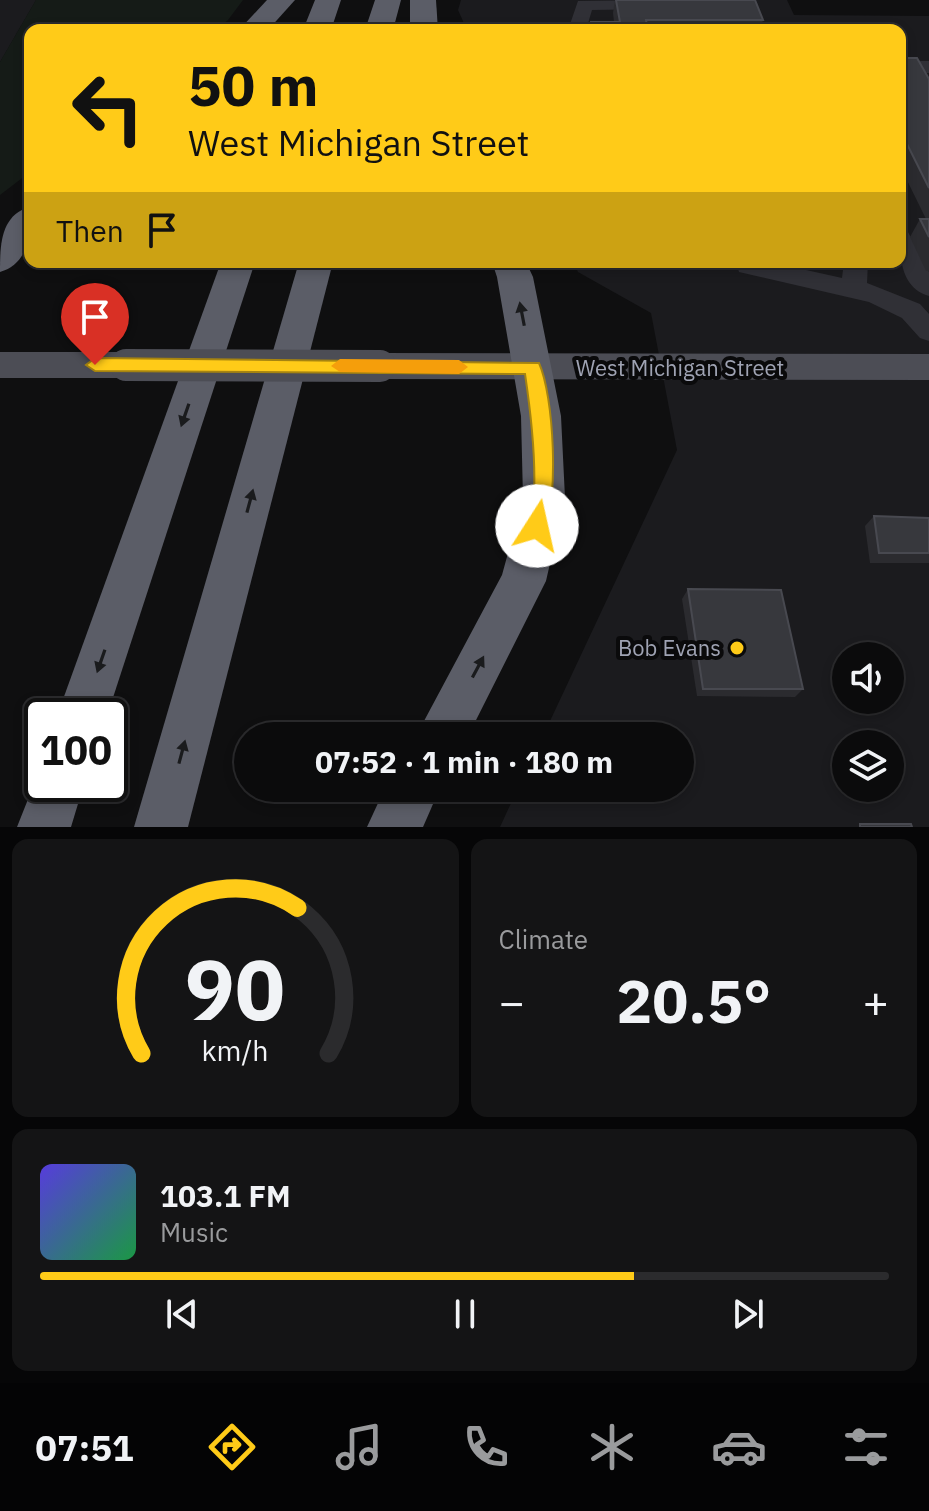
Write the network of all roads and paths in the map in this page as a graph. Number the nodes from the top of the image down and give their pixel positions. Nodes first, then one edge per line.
1 (282, 0) edge
2 (328, 0) edge
3 (388, 0) edge
4 (423, 0) edge
5 (675, 4) edge
6 (259, 24) edge
7 (319, 24) edge
8 (381, 24) edge
9 (424, 24) edge
10 (579, 24) edge
11 (915, 67) edge
12 (929, 91) edge
13 (24, 226) edge
14 (906, 250) edge
15 (0, 260) edge
16 (236, 268) edge
17 (314, 268) edge
18 (511, 268) edge
19 (787, 268) edge
20 (855, 275) edge
21 (929, 287) edge
22 (929, 331) edge
23 (0, 365) edge
24 (532, 367) junction
25 (929, 367) edge
26 (88, 698) edge
27 (448, 722) edge
28 (52, 802) edge
29 (407, 802) edge
30 (44, 827) edge
31 (161, 827) edge
32 (394, 827) edge

1 - 6 highway
2 - 7 highway
3 - 8 highway
4 - 9 highway
5 - 10 street
11 - 12 street
13 - 15 highway
14 - 21 street
16 -> 26 highway
31 -> 17 highway
24 -> 18 highway
19 - 20 street
20 - 22 street
23 - 24 main road, West Michigan Street, bridge
24 - 25 main road, West Michigan Street
27 -> 24 highway
28 - 30 highway
29 - 32 highway

